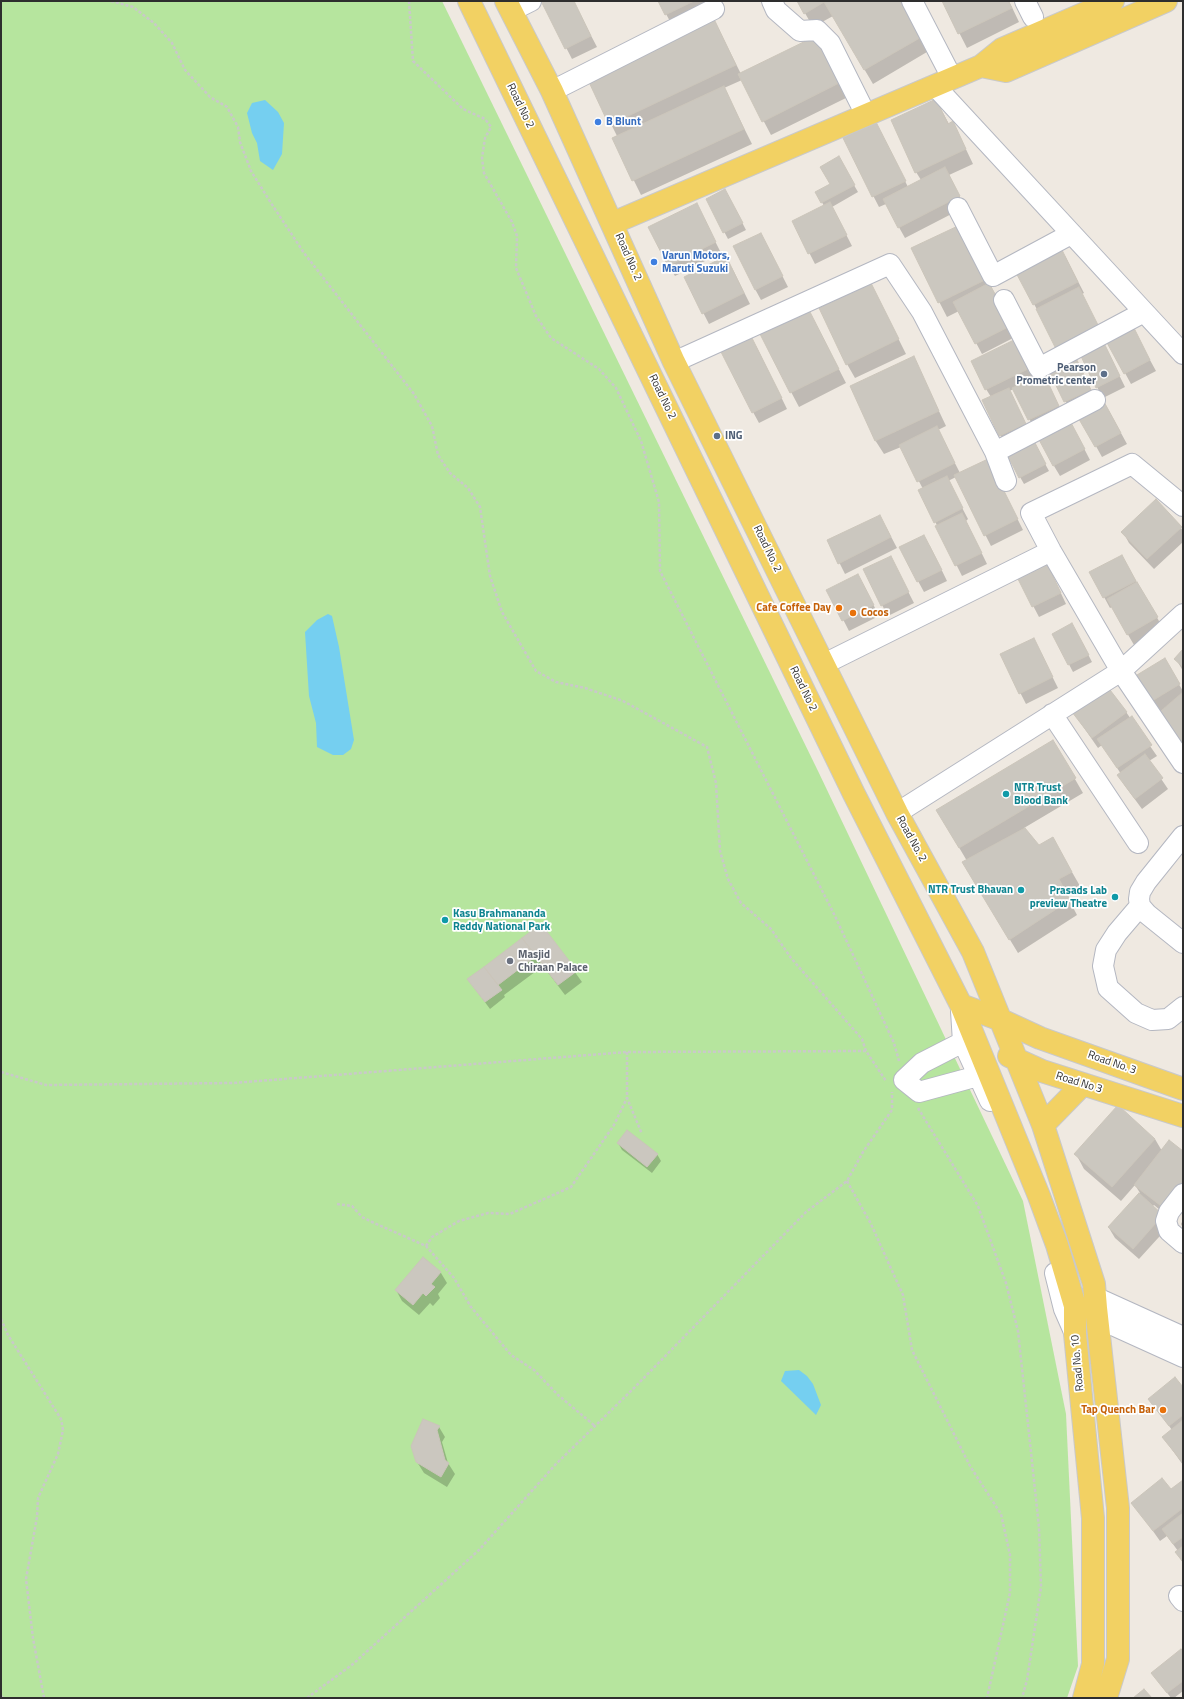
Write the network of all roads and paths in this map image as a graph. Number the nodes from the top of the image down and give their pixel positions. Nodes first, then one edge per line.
1 (111, 1) edge
2 (409, 1) edge
3 (469, 1) edge
4 (531, 1) edge
5 (772, 1) edge
6 (912, 1) edge
7 (1113, 1) edge
8 (1166, 1) edge
9 (509, 6) edge
10 (714, 9) dead end
11 (981, 66) junction
12 (943, 82) junction
13 (552, 91) junction
14 (866, 115) junction
15 (958, 208) dead end
16 (613, 223) junction
17 (1071, 234) junction
18 (1004, 300) dead end
19 (1144, 312) junction
20 (1183, 354) edge
21 (674, 362) junction
22 (1095, 400) dead end
23 (994, 452) junction
24 (1006, 481) dead end
25 (1183, 506) edge
26 (1051, 551) junction
27 (1183, 614) edge
28 (824, 664) junction
29 (1121, 671) junction
30 (1052, 714) junction
31 (1183, 763) edge
32 (897, 813) junction
33 (1183, 836) edge
34 (1138, 843) dead end
35 (1140, 906) junction
36 (1183, 943) edge
37 (973, 952) junction
38 (961, 1005) junction
39 (1183, 1007) edge
40 (1001, 1020) junction
41 (1040, 1038) junction
42 (970, 1043) junction
43 (866, 1051) junction
44 (627, 1052) junction
45 (1016, 1059) junction
46 (1, 1072) edge
47 (978, 1076) junction
48 (894, 1083) junction
49 (1082, 1084) junction
50 (1183, 1089) edge
51 (626, 1098) junction
52 (916, 1105) dead end
53 (1183, 1116) edge
54 (1043, 1125) junction
55 (642, 1134) dead end
56 (848, 1181) junction
57 (1183, 1194) edge
58 (337, 1204) dead end
59 (1183, 1243) edge
60 (426, 1246) junction
61 (1096, 1308) junction
62 (1, 1319) edge
63 (1075, 1334) junction
64 (1183, 1337) edge
65 (1183, 1357) edge
66 (595, 1426) junction
67 (44, 1698) edge
68 (307, 1698) edge
69 (986, 1698) edge
70 (1022, 1698) edge
71 (1084, 1698) edge
72 (1106, 1698) edge

1 - 43 path
2 - 48 path
3 - 38 main road, Road No 2
4 - 9 street
5 - 14 street
6 - 12 street
7 - 11 main road
8 - 11 main road
9 - 13 main road, Road No. 2
10 - 13 street
11 - 12 main road
12 - 14 main road
12 - 17 street
13 - 16 main road, Road No. 2
14 - 16 main road
15 - 17 street
16 - 21 main road, Road No. 2
17 - 19 street
18 - 19 street
19 - 20 street
21 - 23 street
21 - 28 main road, Road No. 2
22 - 23 street
23 - 24 street
25 - 26 street
26 - 28 street
26 - 29 street
27 - 29 street
28 - 32 main road, Road No. 2
29 - 30 street
29 - 31 street
30 - 32 street
30 - 34 street
32 - 37 main road, Road No. 2
33 - 35 street
35 - 36 street
35 - 39 street
37 - 40 main road, Road No. 2
37 - 41 main road
38 - 40 main road, Road No. 3
38 - 42 main road
40 - 41 main road, Road No. 3
40 - 45 main road, Road No. 2
41 - 50 main road, Road No. 3
42 - 45 main road, Road No 3
42 - 47 street
42 - 48 street
42 - 63 main road, Road No. 10
43 - 44 path
43 - 48 path
44 - 46 path
44 - 51 path
45 - 49 main road, Road No 3
45 - 54 main road, Road No. 2
47 - 48 street
47 - 63 street
48 - 56 path
49 - 53 main road, Road No 3
49 - 54 main road
51 - 55 path
51 - 60 path
52 - 70 path
54 - 61 main road
56 - 66 path
56 - 69 path
57 - 59 street
58 - 60 path
60 - 66 path
61 - 64 street
61 - 65 street
61 - 72 main road
62 - 67 path
63 - 71 main road, Road No. 10
66 - 68 path

